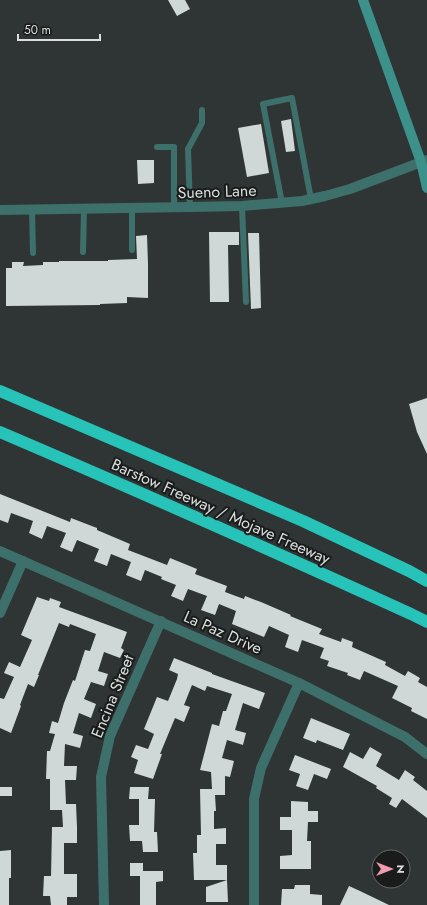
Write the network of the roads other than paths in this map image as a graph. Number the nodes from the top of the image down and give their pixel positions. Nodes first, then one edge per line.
1 (363, 0) edge
2 (202, 110) dead end
3 (157, 147) dead end
4 (424, 161) edge
5 (427, 188) edge
6 (311, 199) junction
7 (282, 203) junction
8 (242, 206) junction
9 (190, 207) junction
10 (132, 208) junction
11 (174, 208) junction
12 (32, 209) junction
13 (84, 209) junction
14 (0, 210) edge
15 (132, 250) dead end
16 (84, 252) dead end
17 (33, 253) dead end
18 (246, 302) dead end
19 (0, 391) edge
20 (0, 432) edge
21 (0, 551) edge
22 (23, 561) junction
23 (427, 580) edge
24 (0, 613) edge
25 (160, 621) junction
26 (427, 622) edge
27 (299, 683) junction
28 (427, 754) edge
29 (104, 905) edge
30 (254, 905) edge

1 - 4 street
2 - 9 lane
3 - 11 lane
4 - 5 street
4 - 6 street, Sueno Lane
6 - 7 street, Sueno Lane
6 - 7 lane
7 - 8 street, Sueno Lane
8 - 9 street, Sueno Lane
8 - 18 lane
9 - 11 street, Sueno Lane
10 - 11 street, Sueno Lane
10 - 13 street, Sueno Lane
10 - 15 lane
12 - 13 street, Sueno Lane
12 - 14 street, Sueno Lane
12 - 17 lane
13 - 16 lane
19 - 23 highway, Barstow Freeway / Mojave Freeway
20 - 26 highway, Barstow Freeway / Mojave Freeway
21 - 22 street, La Paz Drive
22 - 24 street
22 - 25 street, La Paz Drive
25 - 27 street, La Paz Drive
25 - 29 street, Encina Street
27 - 28 street, La Paz Drive
27 - 30 street

